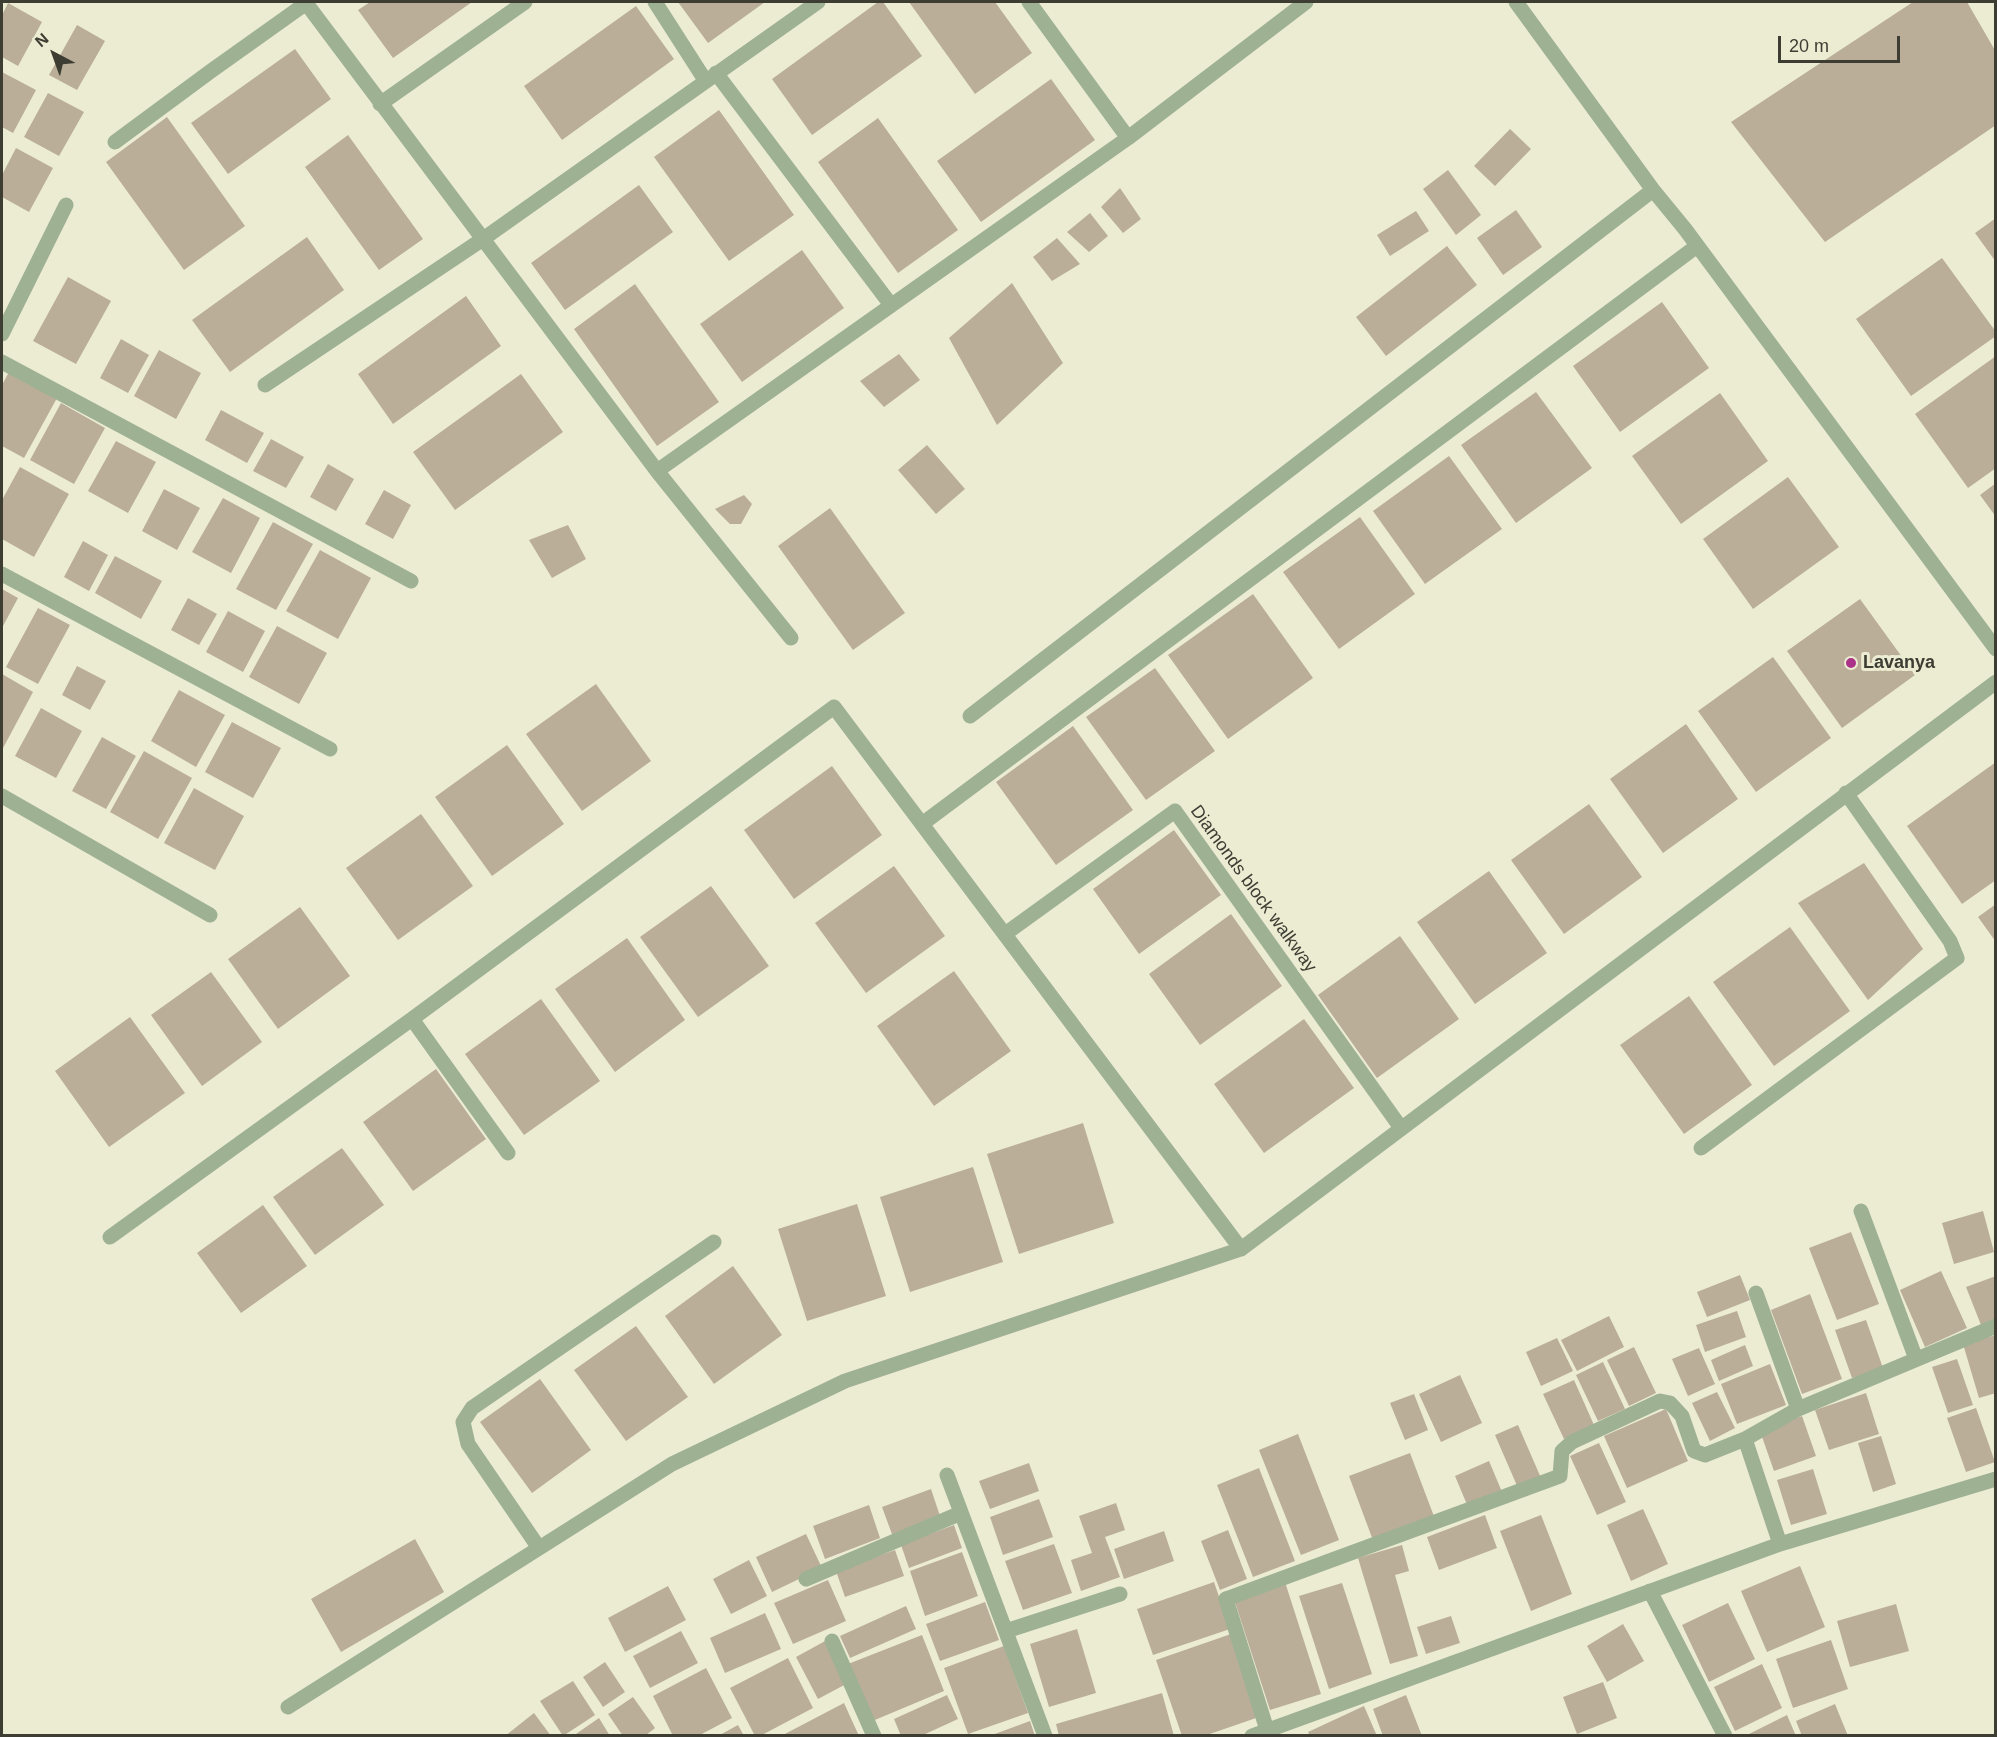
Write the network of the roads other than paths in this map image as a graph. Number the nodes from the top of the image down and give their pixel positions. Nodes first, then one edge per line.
1 (307, 2) edge
2 (525, 2) edge
3 (655, 2) edge
4 (818, 2) edge
5 (1029, 2) edge
6 (1306, 2) edge
7 (1516, 2) edge
8 (711, 76) junction
9 (380, 104) junction
10 (1128, 138) junction
11 (115, 142) dead end
12 (1653, 190) junction
13 (66, 205) dead end
14 (483, 239) junction
15 (1697, 246) junction
16 (891, 305) junction
17 (2, 334) edge
18 (2, 362) edge
19 (265, 385) dead end
20 (657, 471) junction
21 (2, 574) edge
22 (411, 580) dead end
23 (792, 638) dead end
24 (1995, 649) edge
25 (1995, 682) edge
26 (970, 716) dead end
27 (330, 749) dead end
28 (1846, 794) junction
29 (2, 796) edge
30 (922, 824) junction
31 (210, 915) dead end
32 (1005, 934) junction
33 (412, 1019) junction
34 (1401, 1128) junction
35 (1701, 1148) dead end
36 (508, 1153) dead end
37 (1861, 1211) dead end
38 (110, 1237) dead end
39 (714, 1242) dead end
40 (1240, 1249) junction
41 (1756, 1293) dead end
42 (1995, 1326) edge
43 (1916, 1359) junction
44 (1798, 1409) junction
45 (1745, 1439) junction
46 (947, 1475) dead end
47 (1995, 1479) edge
48 (961, 1513) junction
49 (1780, 1544) junction
50 (539, 1548) junction
51 (806, 1580) dead end
52 (1650, 1591) junction
53 (1120, 1594) dead end
54 (1006, 1631) junction
55 (832, 1641) dead end
56 (288, 1707) dead end
57 (1260, 1733) edge
58 (874, 1736) edge
59 (1045, 1736) edge
60 (1725, 1736) edge

1 - 9 street
1 - 11 street
2 - 9 street
3 - 8 street
4 - 8 street
5 - 10 street
6 - 10 street
7 - 12 street
8 - 14 street
8 - 16 street
9 - 14 street
10 - 16 street
12 - 15 street
12 - 26 street
13 - 17 street
14 - 19 street
14 - 20 street
15 - 24 street
15 - 30 street
16 - 20 street
18 - 22 street
20 - 23 street
21 - 27 street
25 - 28 street
28 - 34 street
28 - 35 street
29 - 31 street
30 - 32 street
30 - 33 street
32 - 34 street, Diamonds block walkway
32 - 40 street
33 - 36 street
33 - 38 street
34 - 40 street
37 - 43 street
39 - 50 street
40 - 50 street
41 - 44 street
42 - 43 street
43 - 44 street
44 - 45 street
45 - 49 street
45 - 57 street
46 - 48 street
47 - 49 street
48 - 51 street
48 - 54 street
49 - 52 street
50 - 56 street
52 - 57 street
52 - 60 street
53 - 54 street
54 - 59 street
55 - 58 street

